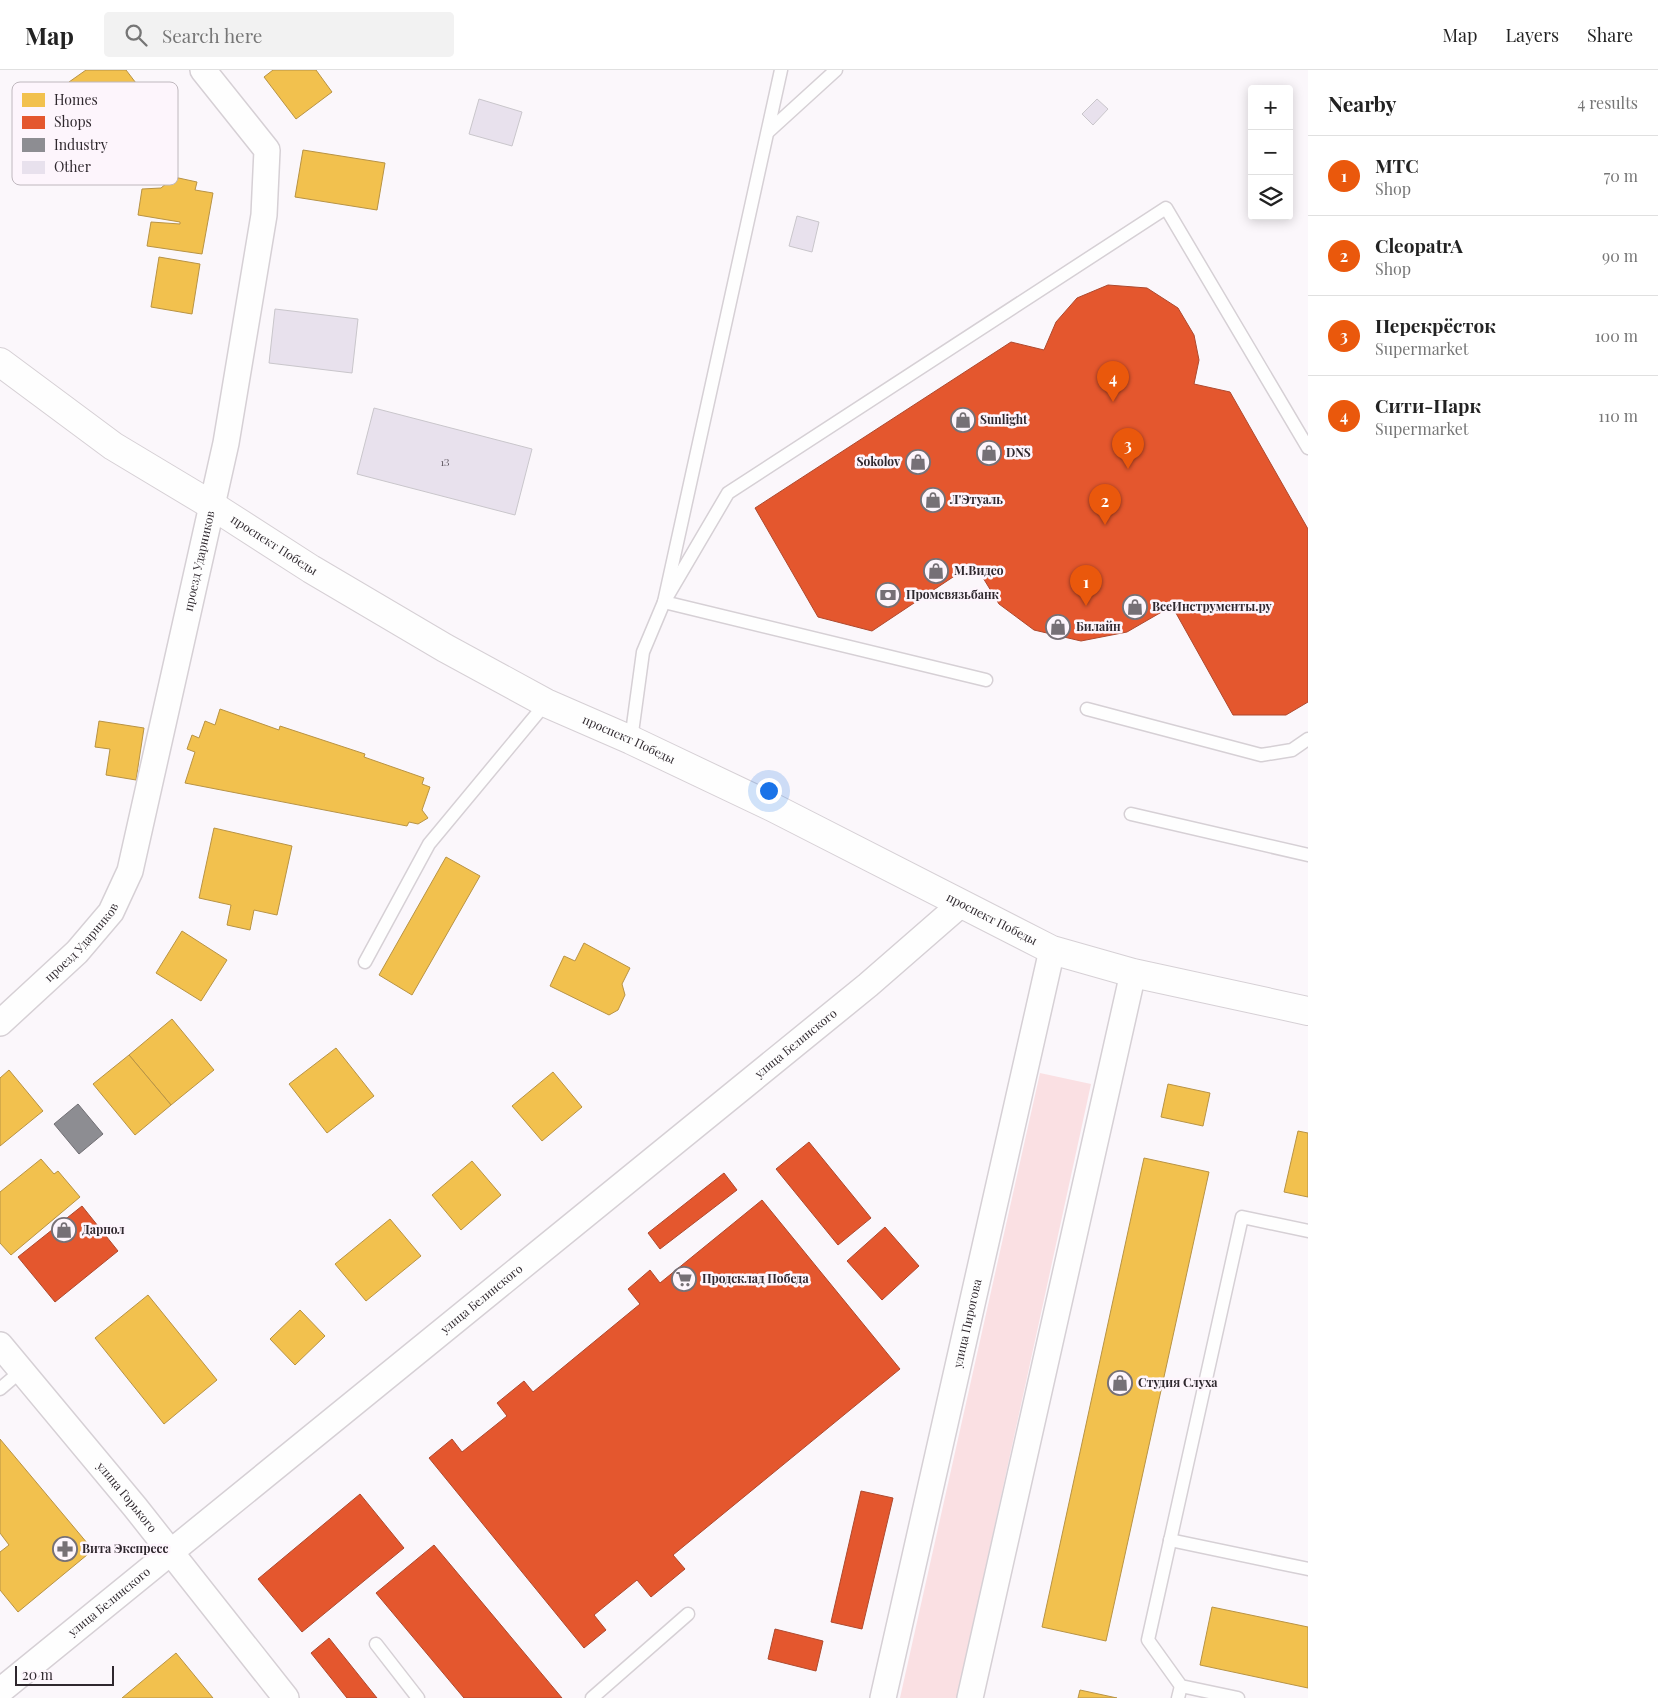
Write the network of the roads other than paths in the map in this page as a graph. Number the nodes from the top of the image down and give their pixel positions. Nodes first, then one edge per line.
1 (203, 70) edge
2 (781, 70) edge
3 (836, 70) edge
4 (769, 131) junction
5 (0, 362) edge
6 (1308, 448) edge
7 (213, 506) junction
8 (664, 602) junction
9 (986, 680) dead end
10 (546, 703) junction
11 (1087, 709) dead end
12 (1308, 739) edge
13 (631, 740) junction
14 (1131, 814) dead end
15 (1308, 855) edge
16 (961, 904) junction
17 (1052, 950) junction
18 (365, 962) dead end
19 (1133, 973) junction
20 (1308, 1011) edge
21 (0, 1023) edge
22 (1308, 1231) edge
23 (0, 1345) edge
24 (21, 1371) junction
25 (0, 1389) edge
26 (1170, 1540) junction
27 (170, 1552) junction
28 (1308, 1569) edge
29 (688, 1614) dead end
30 (376, 1644) dead end
31 (0, 1691) edge
32 (1179, 1692) edge
33 (286, 1698) edge
34 (418, 1698) edge
35 (592, 1698) edge
36 (882, 1698) edge
37 (970, 1698) edge
38 (1238, 1698) edge

1 - 7 street, проезд Ударников
2 - 4 lane
3 - 4 lane
4 - 8 lane
5 - 7 main road, проспект Победы
6 - 8 lane
7 - 10 main road, проспект Победы
7 - 21 street, проезд Ударников
8 - 9 lane
8 - 13 lane
10 - 13 main road, проспект Победы
10 - 18 lane
11 - 12 lane
13 - 16 main road, проспект Победы
14 - 15 lane
16 - 17 main road, проспект Победы
16 - 27 street, улица Белинского
17 - 19 main road, проспект Победы
17 - 36 street, улица Пирогова
19 - 20 main road, проспект Победы
19 - 37 street
22 - 26 lane
23 - 24 street, улица Горького
24 - 25 lane
24 - 27 street, улица Горького
26 - 28 lane
26 - 32 lane
27 - 31 street, улица Белинского
27 - 33 street, улица Горького
29 - 35 lane
30 - 34 lane
32 - 38 lane

